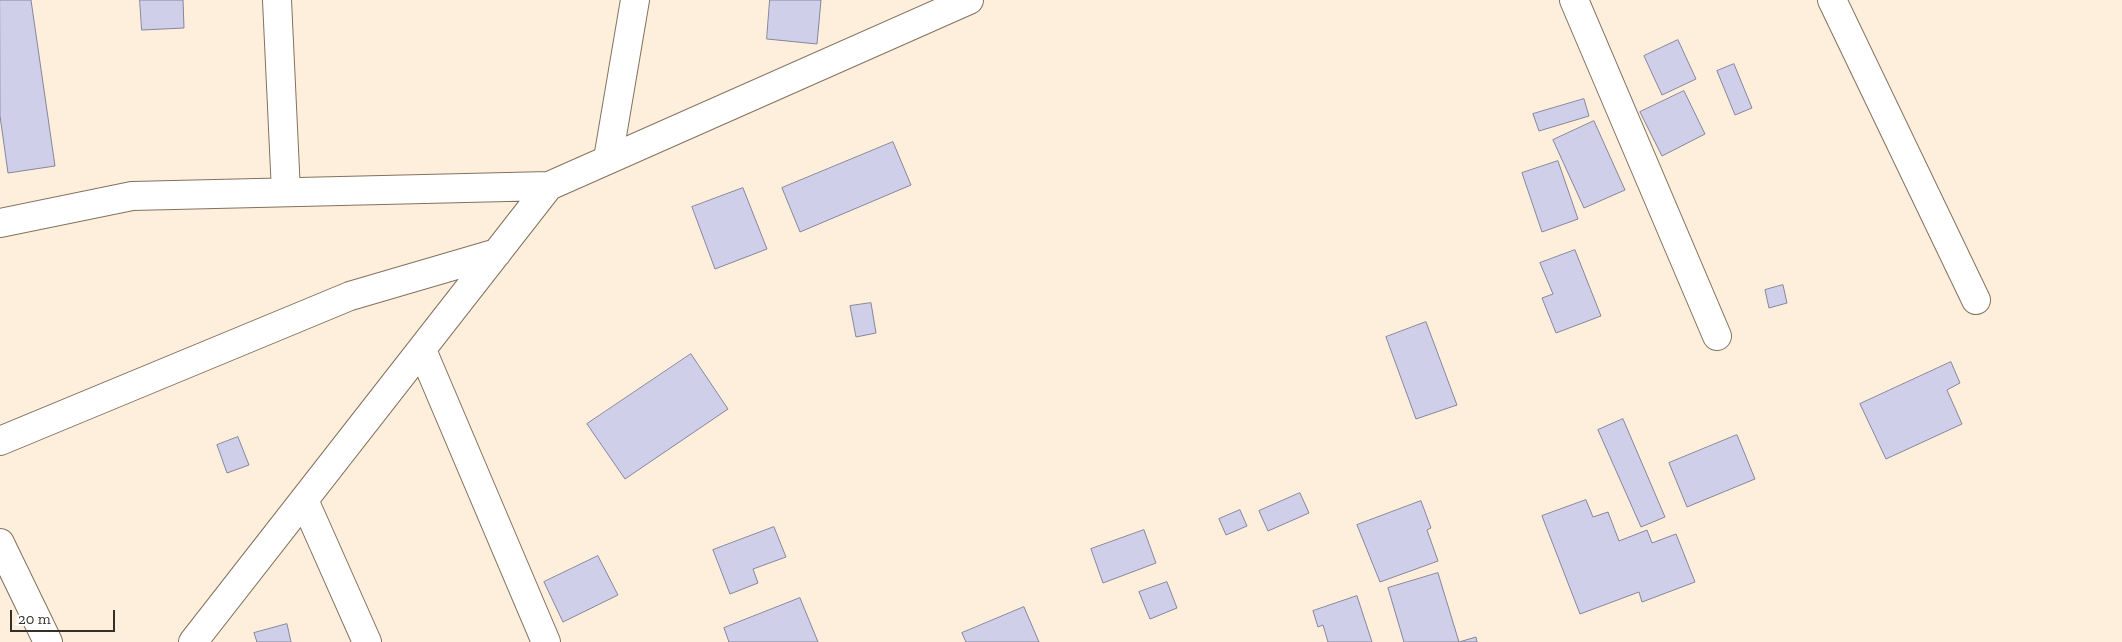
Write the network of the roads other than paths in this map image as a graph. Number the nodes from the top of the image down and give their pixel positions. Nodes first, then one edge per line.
1 (278, 0) edge
2 (635, 0) edge
3 (969, 0) edge
4 (1574, 0) edge
5 (1832, 0) edge
6 (608, 159) junction
7 (549, 186) junction
8 (286, 192) junction
9 (0, 223) edge
10 (497, 253) junction
11 (1976, 300) dead end
12 (1717, 336) dead end
13 (422, 350) junction
14 (0, 440) edge
15 (304, 500) junction
16 (0, 543) edge
17 (197, 640) edge
18 (48, 642) edge
19 (367, 642) edge
20 (546, 642) edge

1 - 8 street
2 - 6 street
3 - 6 street
4 - 12 street
5 - 11 street
6 - 7 street
7 - 8 street
7 - 10 street
8 - 9 street
10 - 13 street
10 - 14 street
13 - 15 street
13 - 20 street
15 - 17 street
15 - 19 street
16 - 18 street

